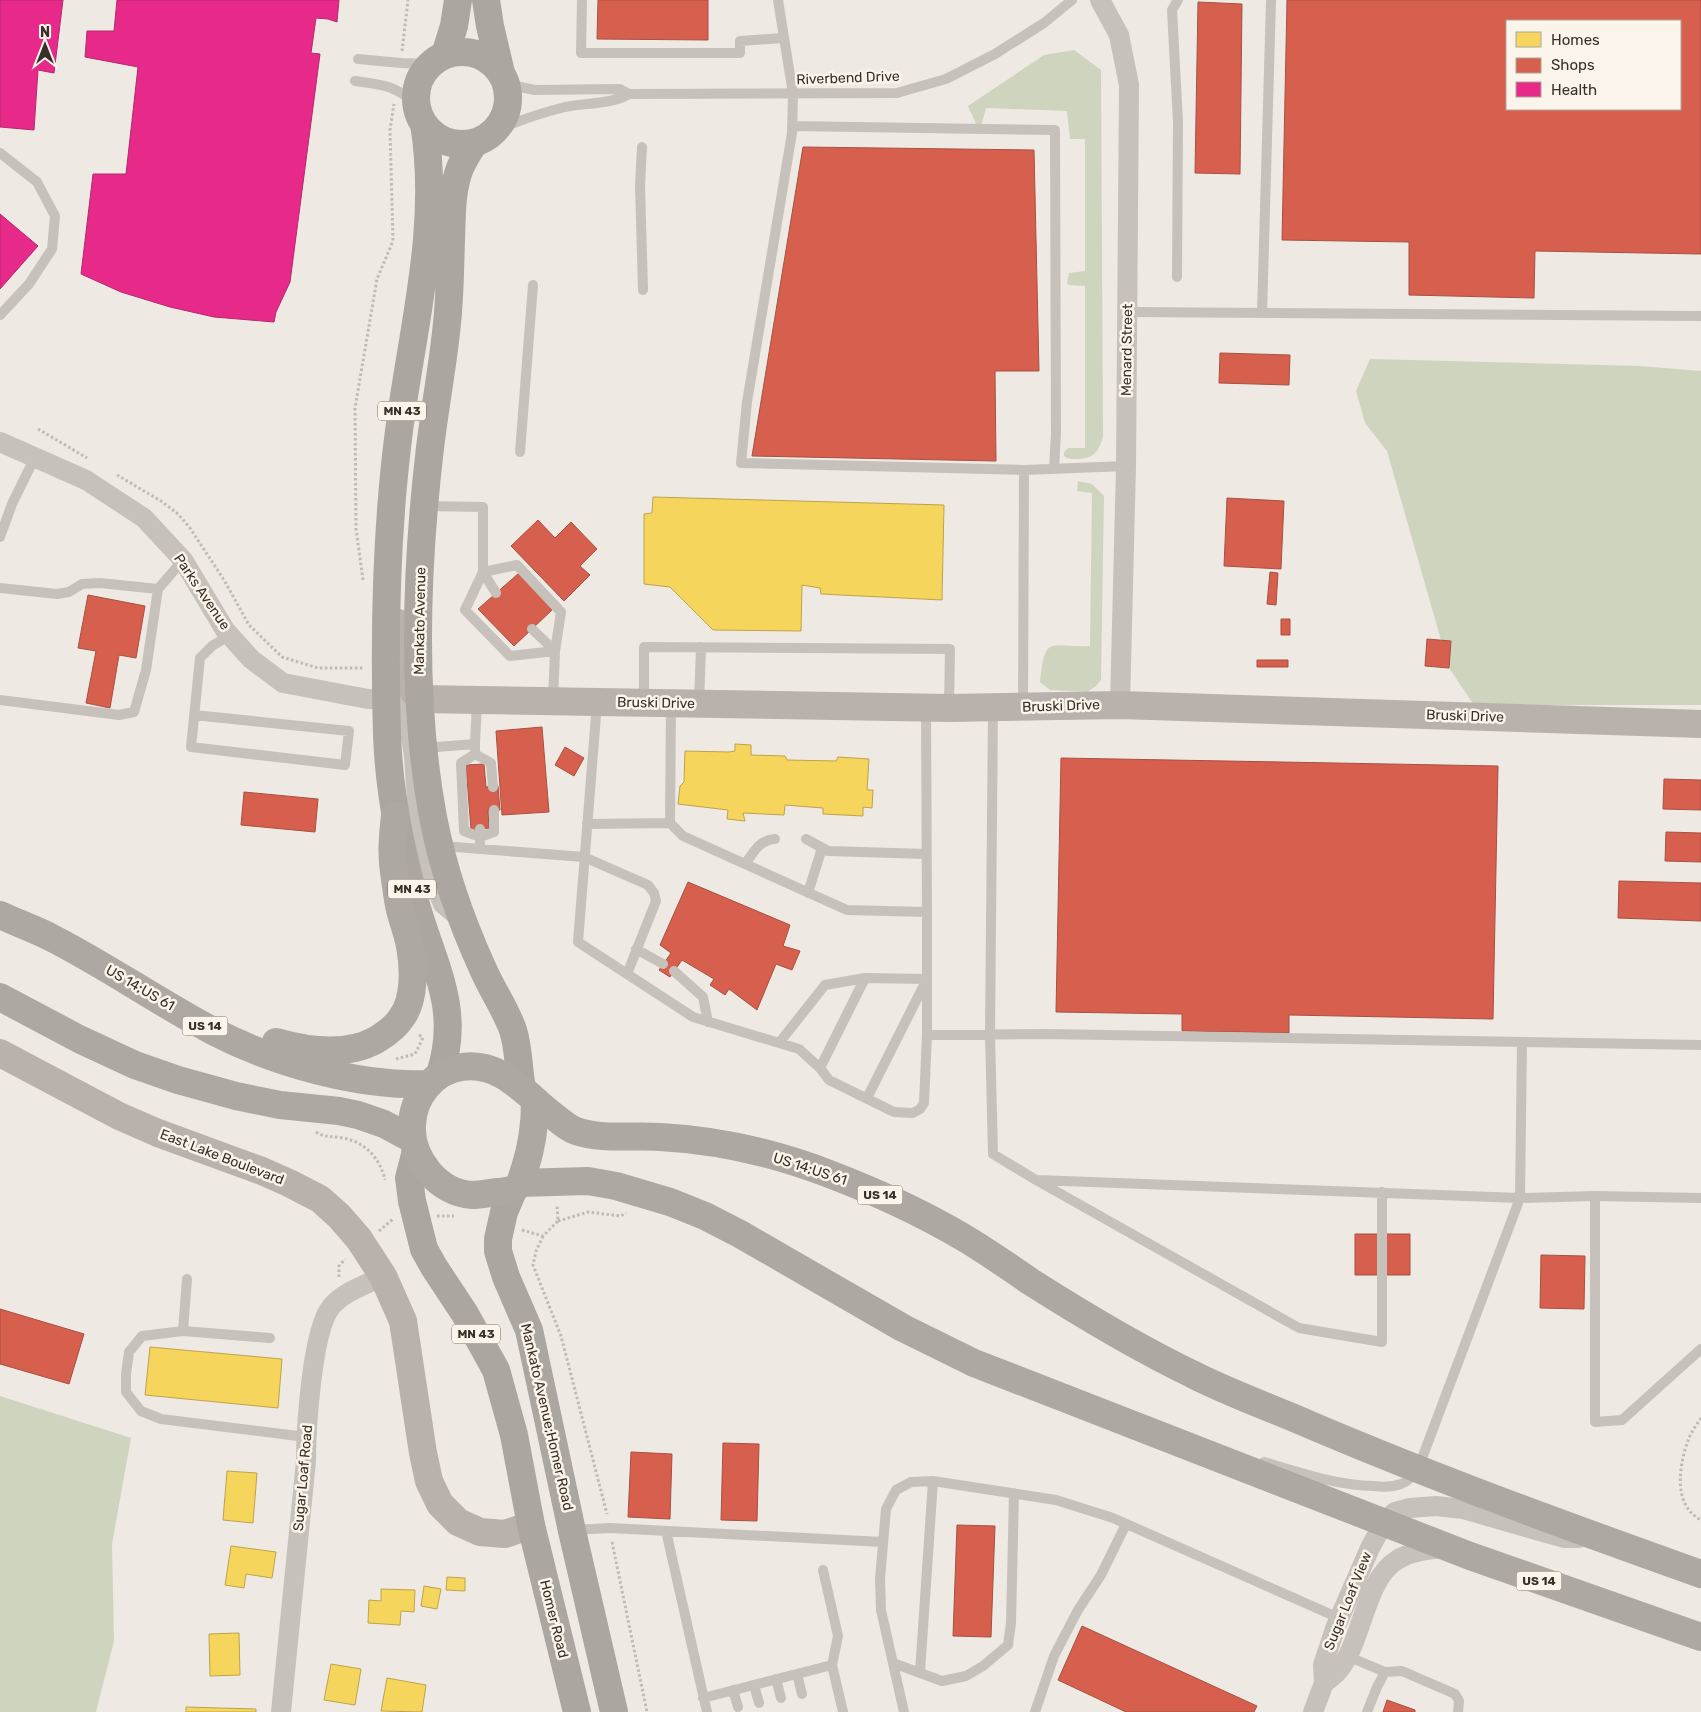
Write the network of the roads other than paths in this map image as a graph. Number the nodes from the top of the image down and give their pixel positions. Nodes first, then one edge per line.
1 (458, 0) edge
2 (486, 0) edge
3 (582, 0) edge
4 (778, 0) edge
5 (1072, 0) edge
6 (1100, 0) edge
7 (1178, 0) edge
8 (1271, 0) edge
9 (783, 38) junction
10 (358, 59) dead end
11 (438, 60) junction
12 (503, 76) junction
13 (355, 81) dead end
14 (629, 94) junction
15 (793, 94) junction
16 (412, 109) junction
17 (792, 126) junction
18 (485, 137) junction
19 (642, 147) dead end
20 (0, 153) edge
21 (1177, 277) dead end
22 (533, 285) dead end
23 (643, 290) dead end
24 (1128, 312) junction
25 (1262, 313) junction
26 (0, 315) edge
27 (1701, 316) edge
28 (0, 442) edge
29 (520, 452) dead end
30 (35, 457) junction
31 (1126, 466) junction
32 (1054, 469) junction
33 (1024, 470) junction
34 (425, 506) junction
35 (391, 520) junction
36 (0, 537) edge
37 (183, 560) junction
38 (483, 572) junction
39 (0, 588) edge
40 (158, 589) junction
41 (496, 593) dead end
42 (532, 629) dead end
43 (230, 635) junction
44 (701, 647) junction
45 (555, 651) junction
46 (386, 699) junction
47 (420, 699) junction
48 (0, 700) edge
49 (477, 700) junction
50 (553, 702) junction
51 (597, 702) junction
52 (644, 703) junction
53 (671, 703) junction
54 (700, 704) junction
55 (1120, 705) junction
56 (937, 708) junction
57 (993, 708) junction
58 (1023, 708) junction
59 (194, 715) junction
60 (1701, 724) edge
61 (423, 748) junction
62 (476, 754) junction
63 (492, 787) dead end
64 (494, 810) dead end
65 (396, 815) junction
66 (670, 823) junction
67 (587, 824) junction
68 (480, 833) junction
69 (775, 839) dead end
70 (806, 840) dead end
71 (440, 846) junction
72 (822, 848) junction
73 (480, 849) junction
74 (926, 854) junction
75 (584, 857) junction
76 (745, 864) junction
77 (808, 892) junction
78 (927, 912) junction
79 (0, 915) edge
80 (462, 921) junction
81 (636, 949) junction
82 (663, 964) dead end
83 (674, 971) dead end
84 (627, 974) junction
85 (865, 978) junction
86 (927, 979) junction
87 (0, 997) edge
88 (193, 1019) junction
89 (708, 1022) junction
90 (990, 1034) junction
91 (927, 1035) junction
92 (1522, 1042) junction
93 (779, 1043) junction
94 (1701, 1045) edge
95 (0, 1053) edge
96 (820, 1068) junction
97 (434, 1079) junction
98 (528, 1095) junction
99 (867, 1098) junction
100 (414, 1145) junction
101 (1036, 1180) junction
102 (516, 1187) junction
103 (1382, 1192) junction
104 (1595, 1196) junction
105 (1520, 1198) junction
106 (1701, 1198) edge
107 (383, 1276) junction
108 (187, 1279) dead end
109 (183, 1331) junction
110 (270, 1338) dead end
111 (1701, 1349) edge
112 (306, 1437) junction
113 (1200, 1452) junction
114 (1235, 1453) dead end
115 (1253, 1458) dead end
116 (1418, 1469) junction
117 (933, 1481) junction
118 (1014, 1493) junction
119 (1384, 1522) junction
120 (1126, 1524) junction
121 (531, 1525) junction
122 (572, 1530) junction
123 (666, 1531) junction
124 (1599, 1538) junction
125 (884, 1542) junction
126 (1448, 1547) junction
127 (823, 1570) dead end
128 (1701, 1574) edge
129 (1339, 1618) junction
130 (1698, 1636) edge
131 (1347, 1656) junction
132 (893, 1663) junction
133 (832, 1665) junction
134 (920, 1672) junction
135 (1385, 1672) junction
136 (797, 1674) junction
137 (776, 1679) junction
138 (1324, 1683) junction
139 (754, 1685) junction
140 (733, 1690) junction
141 (802, 1694) dead end
142 (703, 1698) junction
143 (781, 1698) dead end
144 (759, 1703) dead end
145 (738, 1708) dead end
146 (281, 1712) edge
147 (577, 1712) edge
148 (614, 1712) edge
149 (707, 1712) edge
150 (844, 1712) edge
151 (904, 1712) edge
152 (1035, 1712) edge
153 (1313, 1712) edge
154 (1368, 1712) edge
155 (1458, 1712) edge

1 - 11 main road, MN 43
2 - 12 main road, Mankato Avenue / MN 43
3 - 9 lane
4 - 9 lane
5 - 15 lane, Riverbend Drive
6 - 24 street, Menard Street
7 - 21 lane
8 - 25 lane
9 - 15 lane
10 - 11 lane
11 - 12 main road
11 - 16 main road, MN 43
12 - 14 lane, Riverbend Drive
12 - 18 main road, Mankato Avenue / MN 43
13 - 16 lane
14 - 15 lane, Riverbend Drive
14 - 18 lane, Riverbend Drive
15 - 17 lane
16 - 18 main road
16 - 35 main road, MN 43
17 - 32 lane
17 - 33 lane
18 - 34 main road, Mankato Avenue / MN 43
19 - 23 lane
20 - 26 lane
22 - 29 lane
24 - 25 lane
24 - 31 street, Menard Street
25 - 27 lane
28 - 30 street, Parks Avenue
30 - 36 lane
30 - 37 street, Parks Avenue
31 - 32 lane
31 - 55 street, Menard Street
32 - 33 lane
33 - 58 lane
34 - 38 lane
34 - 47 main road, Mankato Avenue / MN 43
35 - 46 main road, MN 43
35 - 47 street
37 - 40 lane
37 - 43 street, Parks Avenue
38 - 41 lane
38 - 45 lane
38 - 45 lane
39 - 40 lane
40 - 48 lane
42 - 45 lane
43 - 46 street, Parks Avenue
43 - 59 lane
44 - 52 lane
44 - 54 lane
44 - 56 lane
45 - 50 lane
46 - 65 main road, MN 43
46 - 80 street
47 - 49 street, Bruski Drive
47 - 61 main road, Mankato Avenue / MN 43
49 - 50 street, Bruski Drive
49 - 62 lane
50 - 51 street, Bruski Drive
51 - 52 street, Bruski Drive
51 - 67 lane
52 - 53 street, Bruski Drive
53 - 54 street, Bruski Drive
53 - 66 lane
54 - 56 street, Bruski Drive
55 - 58 street, Bruski Drive
55 - 60 street, Bruski Drive
56 - 57 street, Bruski Drive
56 - 74 lane
57 - 58 street, Bruski Drive
57 - 90 lane
59 - 59 lane
61 - 62 lane
61 - 71 main road, Mankato Avenue / MN 43
62 - 63 lane
62 - 68 lane
64 - 68 lane
65 - 88 highway
65 - 97 main road, MN 43
66 - 67 lane
66 - 76 lane
67 - 75 lane
68 - 73 lane
69 - 76 lane
70 - 72 lane
71 - 73 lane
71 - 80 main road, Mankato Avenue / MN 43
72 - 74 lane
72 - 77 lane
73 - 75 lane
74 - 78 lane
75 - 81 lane
75 - 84 lane
76 - 77 lane
77 - 78 lane
78 - 86 lane
79 - 88 highway, US 14;US 61 / US 14
80 - 98 main road, Mankato Avenue / MN 43
81 - 82 lane
81 - 84 lane
83 - 89 lane
84 - 89 lane
85 - 86 lane
85 - 93 lane
85 - 96 lane
86 - 91 lane
86 - 99 lane
87 - 100 highway, US 14
88 - 97 highway, US 14;US 61 / US 14
89 - 93 lane
90 - 91 lane
90 - 92 lane
90 - 101 lane
91 - 99 lane
92 - 94 lane
92 - 105 lane
93 - 96 lane
95 - 107 street, East Lake Boulevard
96 - 99 lane
97 - 98 highway, US 14;US 61 / US 14
97 - 100 highway
98 - 102 highway
98 - 116 highway, US 14;US 61 / US 14
100 - 102 highway, US 14
100 - 121 main road, MN 43
101 - 103 lane
101 - 103 lane
102 - 113 highway, US 14
102 - 122 main road, Mankato Avenue;Homer Road
103 - 105 lane
104 - 105 lane
104 - 106 lane
104 - 111 lane
105 - 116 lane
107 - 112 street, Sugar Loaf Road
107 - 121 street, East Lake Boulevard
108 - 109 lane
109 - 110 lane
109 - 112 lane
112 - 146 street, Sugar Loaf Road
113 - 114 lane
113 - 119 highway, US 14
115 - 116 lane
116 - 124 highway, US 14
117 - 118 lane
117 - 125 lane
117 - 134 lane
118 - 120 lane
118 - 134 lane
119 - 124 street
119 - 126 highway, US 14
119 - 129 street, Sugar Loaf View
120 - 129 lane
120 - 152 lane
121 - 147 main road, Homer Road / MN 43
122 - 123 lane
122 - 148 main road
123 - 125 lane
123 - 142 lane
124 - 128 highway, US 14
125 - 132 lane
126 - 130 highway, US 14
126 - 131 street, Sugar Loaf View
127 - 133 lane
129 - 138 street, Sugar Loaf View
131 - 135 lane
131 - 138 street, Sugar Loaf View
132 - 134 lane
132 - 151 lane
133 - 136 lane
133 - 150 lane
135 - 154 lane
135 - 155 lane
136 - 137 lane
136 - 141 lane
137 - 139 lane
137 - 143 lane
138 - 153 street, Sugar Loaf View
139 - 140 lane
139 - 144 lane
140 - 142 lane
140 - 145 lane
142 - 149 lane

